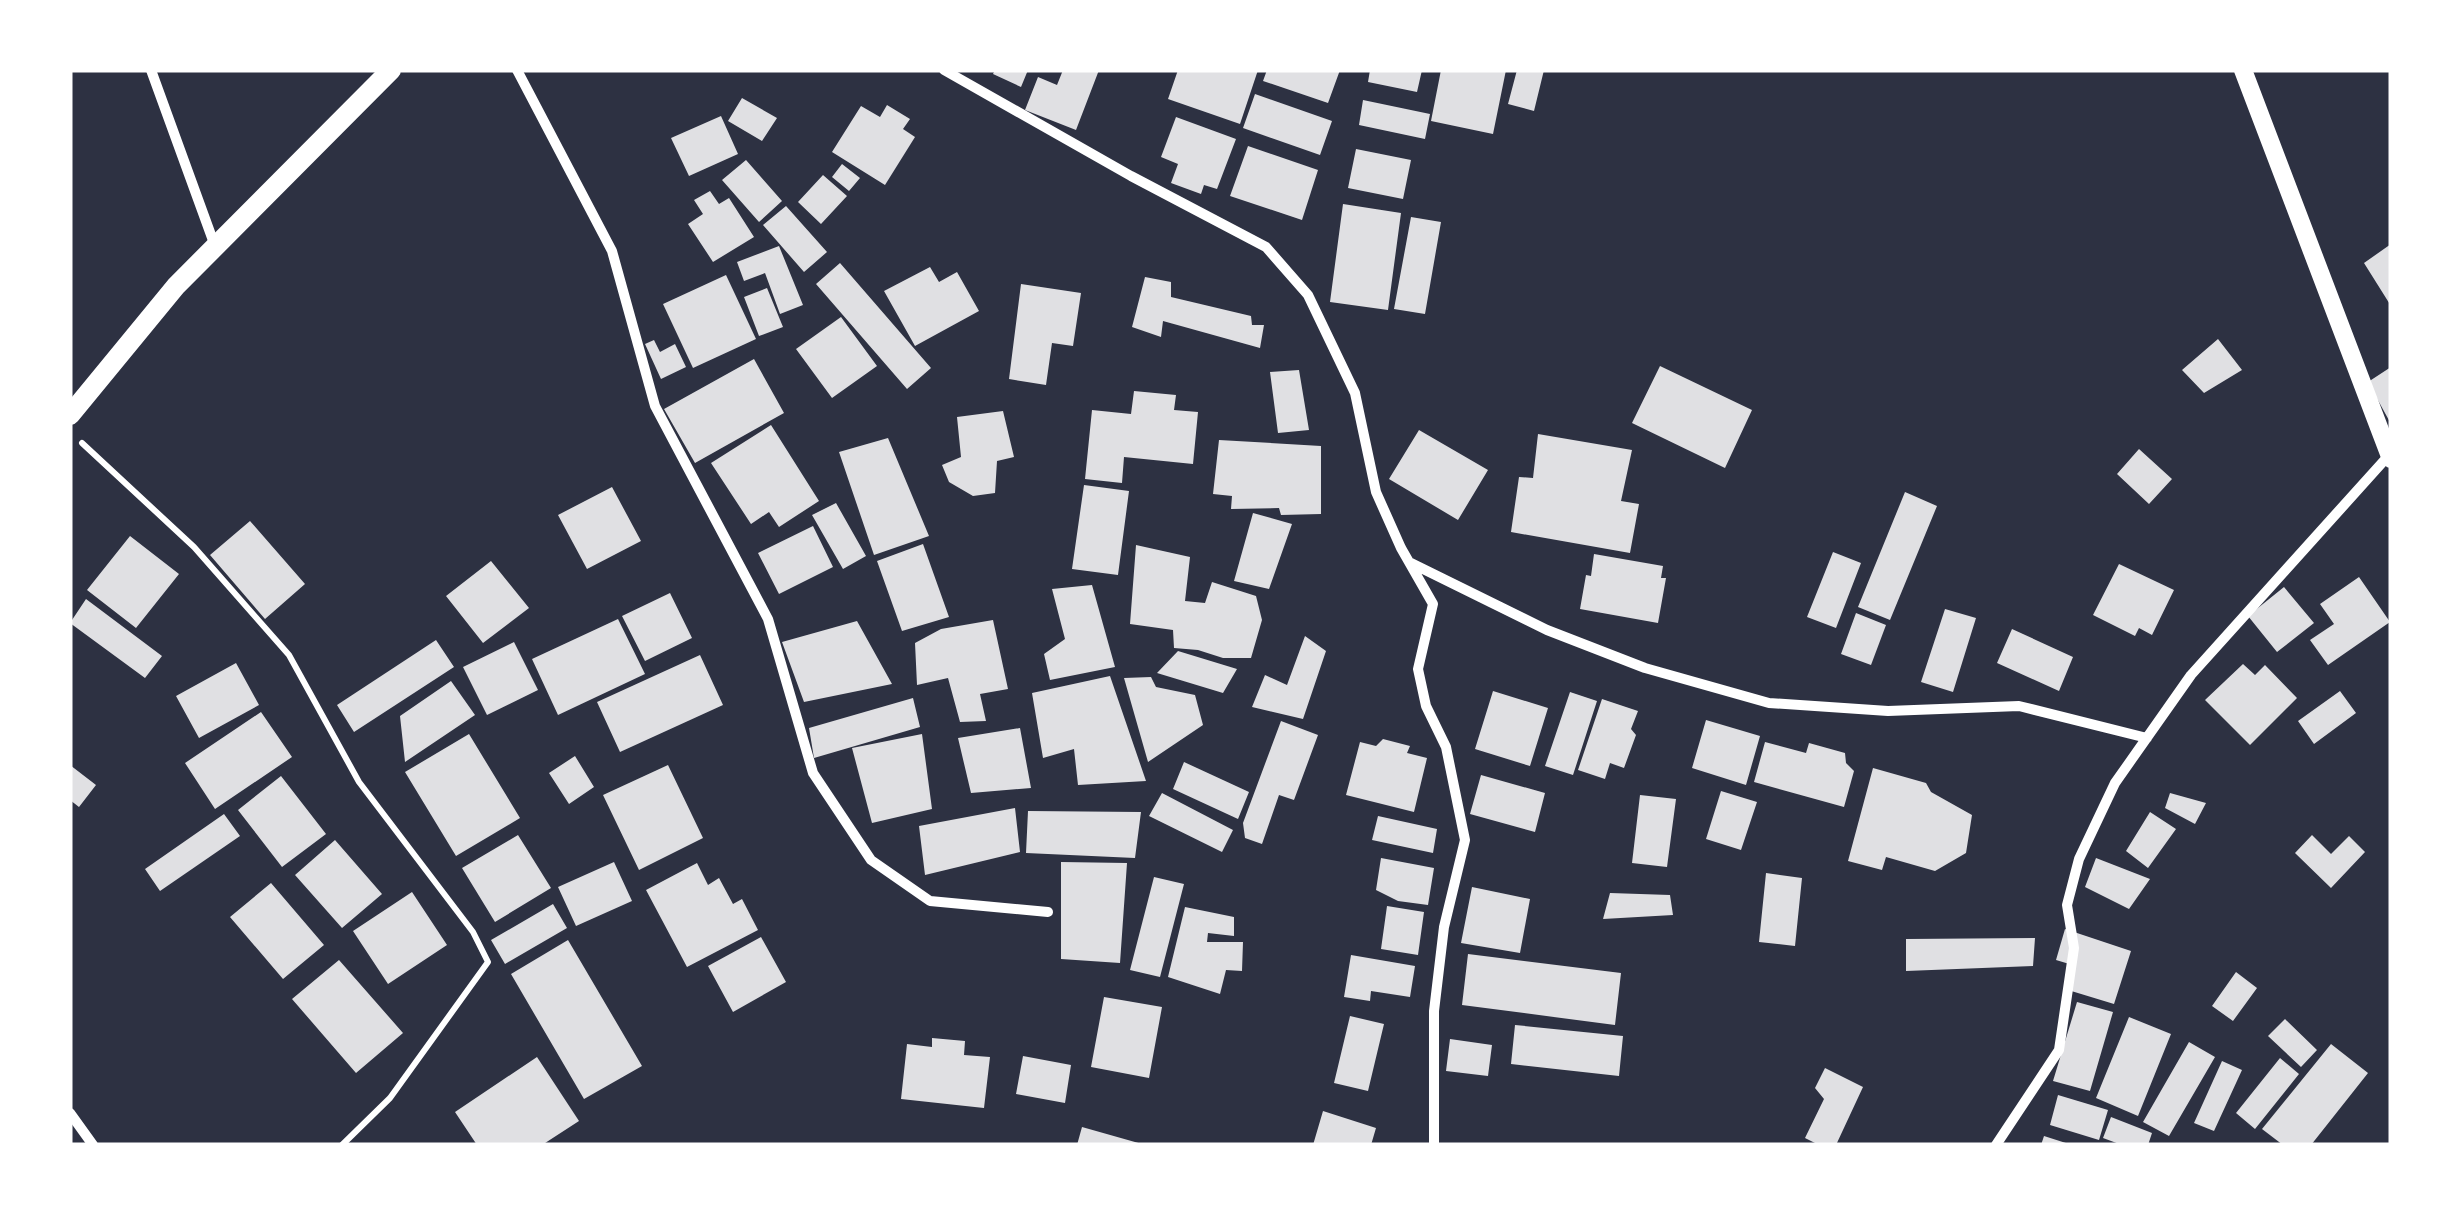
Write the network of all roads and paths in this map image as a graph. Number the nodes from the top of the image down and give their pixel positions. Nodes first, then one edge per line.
1 (150, 70) edge
2 (392, 70) edge
3 (517, 70) edge
4 (944, 70) edge
5 (2243, 70) edge
6 (215, 247) junction
7 (70, 414) edge
8 (70, 432) edge
9 (2390, 456) edge
10 (1410, 563) junction
11 (2148, 738) junction
12 (1048, 912) dead end
13 (70, 1113) edge
14 (93, 1145) edge
15 (342, 1145) edge
16 (1434, 1145) edge
17 (1996, 1145) edge

1 - 6 street
2 - 6 main road
3 - 12 street
4 - 10 street
5 - 9 street
6 - 7 main road
8 - 15 path
9 - 11 street
10 - 11 street
10 - 16 street
11 - 17 street
13 - 14 street

